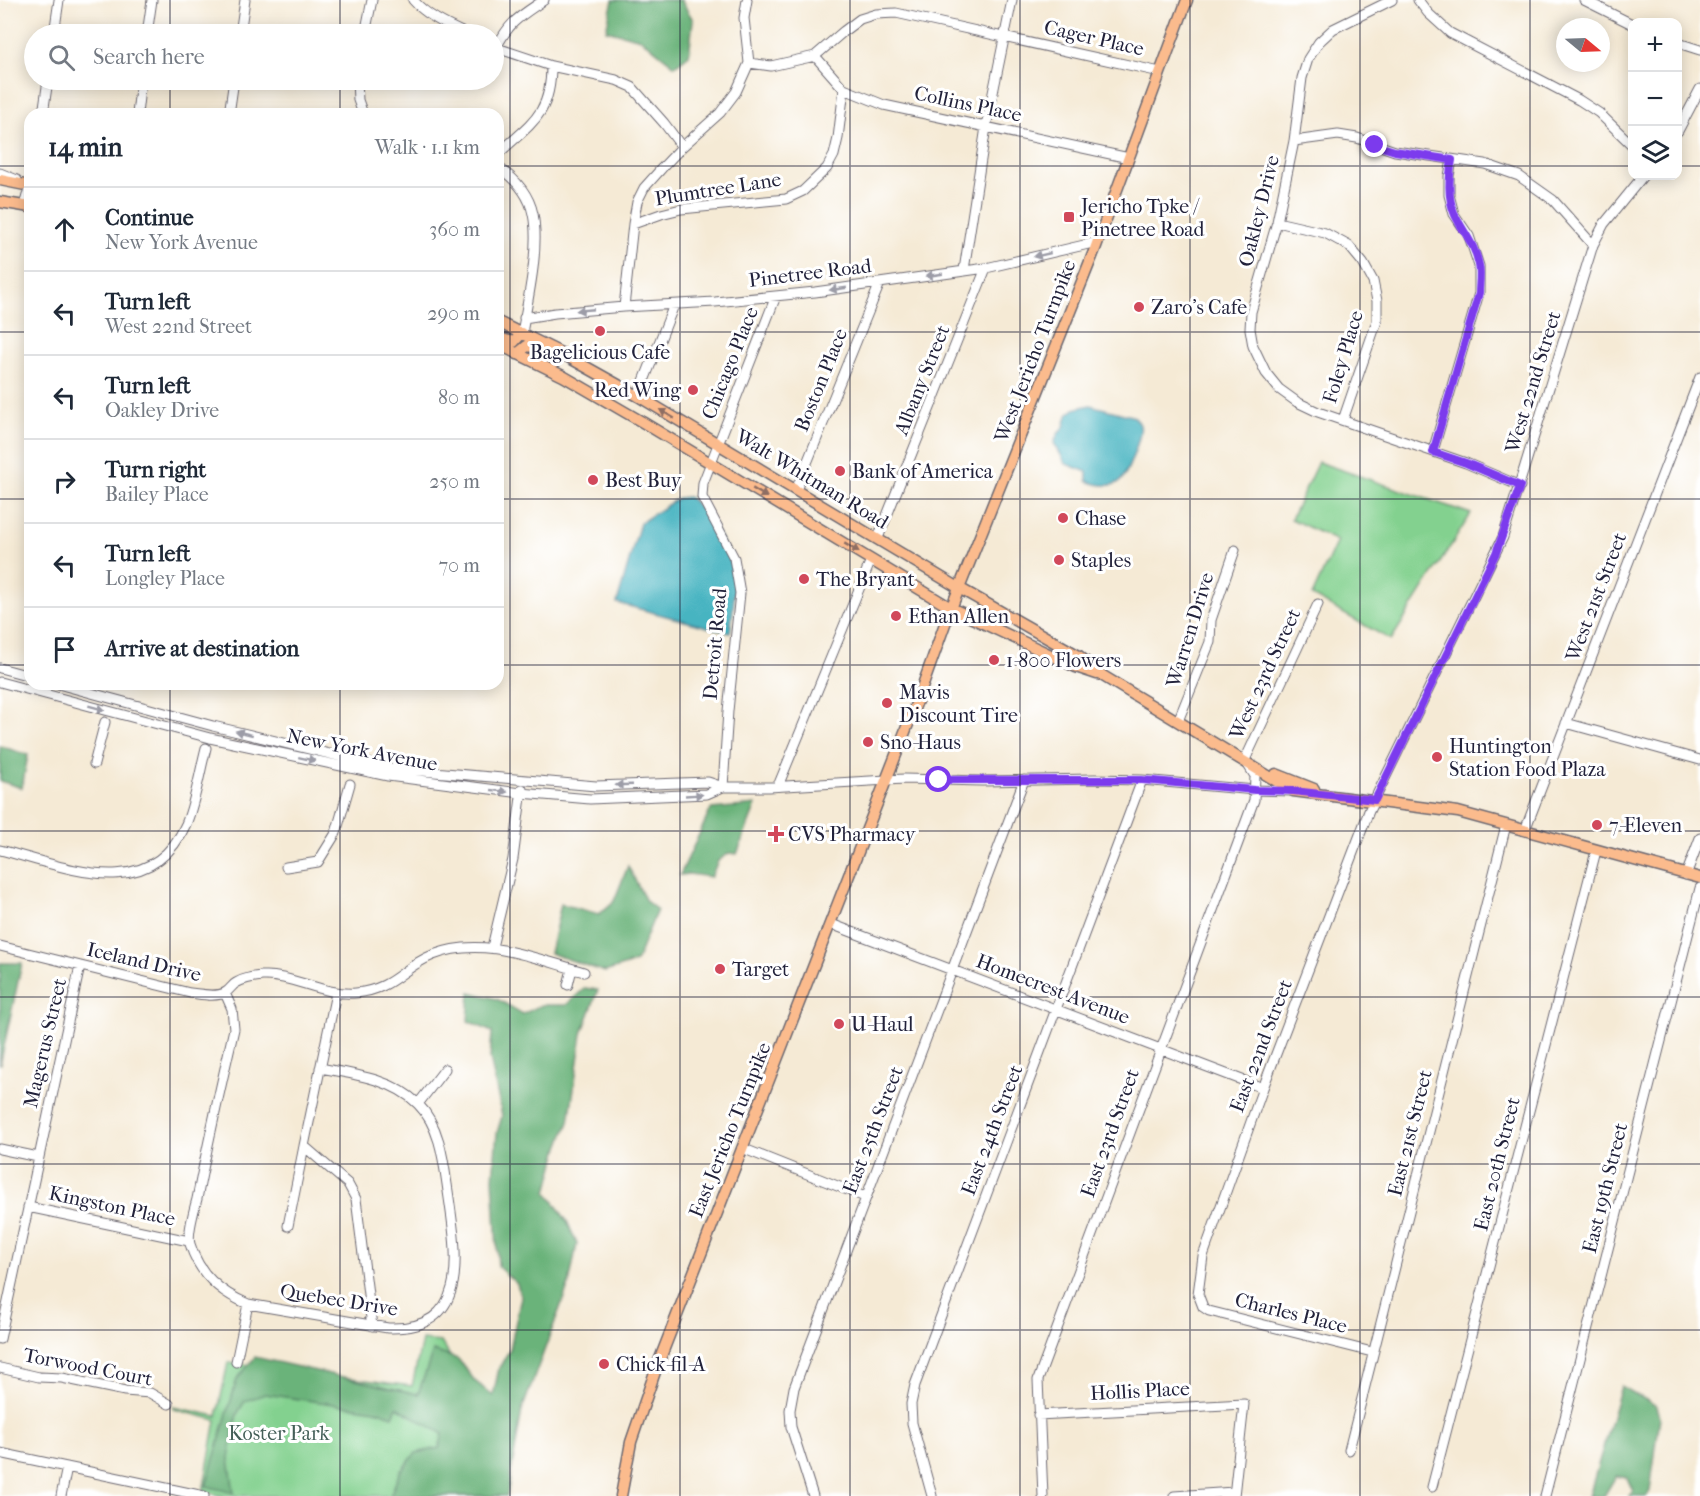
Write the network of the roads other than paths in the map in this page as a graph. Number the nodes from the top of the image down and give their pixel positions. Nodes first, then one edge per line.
1 (59, 0) edge
2 (152, 0) edge
3 (245, 0) edge
4 (372, 0) edge
5 (413, 0) edge
6 (544, 0) edge
7 (747, 0) edge
8 (1012, 0) edge
9 (1187, 0) edge
10 (1392, 0) edge
11 (1418, 0) edge
12 (1584, 0) edge
13 (1628, 22) edge
14 (55, 24) edge
15 (148, 24) edge
16 (241, 24) edge
17 (367, 24) edge
18 (447, 24) edge
19 (504, 34) edge
20 (1005, 36) junction
21 (1682, 45) edge
22 (504, 50) edge
23 (1700, 50) edge
24 (816, 56) junction
25 (750, 63) junction
26 (551, 66) junction
27 (1160, 72) junction
28 (844, 89) junction
29 (1700, 89) edge
30 (47, 90) edge
31 (140, 90) edge
32 (233, 90) edge
33 (358, 90) edge
34 (44, 108) edge
35 (138, 108) edge
36 (231, 108) edge
37 (361, 108) edge
38 (1680, 126) edge
39 (986, 127) junction
40 (1294, 141) junction
41 (1628, 141) edge
42 (682, 147) junction
43 (504, 148) edge
44 (1129, 158) junction
45 (1452, 160) junction
46 (504, 172) edge
47 (0, 173) edge
48 (0, 180) edge
49 (1640, 180) edge
50 (24, 183) edge
51 (24, 184) edge
52 (0, 202) edge
53 (24, 206) edge
54 (1277, 222) junction
55 (633, 224) junction
56 (1097, 242) junction
57 (1593, 245) junction
58 (986, 268) junction
59 (964, 270) junction
60 (880, 283) junction
61 (776, 296) junction
62 (674, 305) junction
63 (624, 307) junction
64 (524, 318) junction
65 (504, 325) edge
66 (522, 333) junction
67 (504, 340) edge
68 (504, 348) edge
69 (514, 352) junction
70 (561, 353) junction
71 (1700, 377) edge
72 (638, 396) junction
73 (1343, 420) junction
74 (717, 444) junction
75 (1433, 452) junction
76 (710, 462) junction
77 (1520, 486) junction
78 (796, 490) junction
79 (878, 538) junction
80 (1235, 550) dead end
81 (871, 560) junction
82 (959, 588) junction
83 (1318, 604) dead end
84 (951, 609) junction
85 (0, 668) edge
86 (24, 674) edge
87 (1103, 676) junction
88 (0, 682) edge
89 (24, 688) edge
90 (30, 690) edge
91 (80, 690) edge
92 (1178, 721) junction
93 (105, 722) dead end
94 (1566, 723) junction
95 (206, 748) dead end
96 (1245, 760) junction
97 (1700, 760) edge
98 (94, 764) dead end
99 (886, 780) junction
100 (1024, 780) junction
101 (1142, 780) junction
102 (523, 781) junction
103 (350, 784) dead end
104 (778, 786) junction
105 (723, 787) junction
106 (1255, 790) junction
107 (1293, 791) junction
108 (521, 794) junction
109 (1353, 798) junction
110 (1375, 800) junction
111 (1506, 825) junction
112 (1525, 830) junction
113 (1700, 838) edge
114 (0, 850) edge
115 (1596, 851) junction
116 (286, 867) dead end
117 (1686, 875) junction
118 (1700, 878) edge
119 (1700, 888) edge
120 (831, 924) junction
121 (0, 946) edge
122 (492, 947) junction
123 (80, 966) junction
124 (572, 969) junction
125 (952, 971) junction
126 (584, 972) dead end
127 (568, 985) dead end
128 (225, 993) junction
129 (336, 993) junction
130 (1056, 1010) junction
131 (1160, 1048) junction
132 (320, 1068) junction
133 (446, 1069) dead end
134 (1263, 1088) junction
135 (418, 1104) junction
136 (304, 1146) junction
137 (742, 1148) junction
138 (0, 1149) edge
139 (38, 1157) junction
140 (866, 1197) junction
141 (28, 1207) junction
142 (288, 1226) dead end
143 (189, 1241) junction
144 (248, 1304) junction
145 (1203, 1307) joint
146 (372, 1326) junction
147 (0, 1340) edge
148 (1372, 1352) junction
149 (236, 1362) dead end
150 (0, 1368) edge
151 (169, 1404) dead end
152 (1038, 1415) junction
153 (1349, 1450) dead end
154 (0, 1453) edge
155 (67, 1467) junction
156 (157, 1486) junction
157 (1432, 1487) dead end
158 (1234, 1494) edge
159 (61, 1496) edge
160 (154, 1496) edge
161 (204, 1496) edge
162 (621, 1496) edge
163 (813, 1496) edge
164 (932, 1496) edge
165 (1043, 1496) edge
166 (1174, 1496) edge
167 (1545, 1496) edge

1 - 14 street
2 - 15 street
3 - 16 street
4 - 17 street
5 - 18 street
6 - 19 street
7 - 25 street
8 - 20 street
9 - 27 main road, West Jericho Turnpike
10 - 40 street, Oakley Drive
11 - 41 street
12 - 13 street
20 - 24 street, Cager Place
20 - 27 street, Cager Place
20 - 39 street
21 - 23 street
22 - 26 street
24 - 25 street, Cager Place
24 - 28 street, Collins Place
25 - 42 street
26 - 42 street
26 - 43 street
27 - 44 main road, West Jericho Turnpike
28 - 39 street, Collins Place
28 - 55 street, Plumtree Lane
29 - 38 street
30 - 34 street
31 - 35 street
32 - 36 street
33 - 37 street
39 - 44 street, Collins Place
39 - 59 street
40 - 45 street
40 - 54 street, Oakley Drive
42 - 55 street
44 - 56 main road, West Jericho Turnpike
45 - 57 street
45 - 75 street
46 - 64 street
47 - 50 street
48 - 51 main road
49 - 57 street, West 22nd Street
52 - 53 main road
54 - 73 street, Oakley Drive
54 - 73 street, Foley Place
55 - 63 street
56 -> 58 street, Pinetree Road
56 - 82 main road, West Jericho Turnpike
57 - 77 street, West 22nd Street
58 - 59 street, Pinetree Road
58 - 79 street, Albany Street
59 -> 60 street, Pinetree Road
60 -> 61 street, Pinetree Road
60 - 78 street, Boston Place
61 - 62 street, Pinetree Road
61 - 74 street, Chicago Place
62 - 63 street, Pinetree Road
62 - 72 street
63 -> 64 street, Pinetree Road
64 - 66 street
65 - 66 main road, Walt Whitman Road
66 - 67 main road
66 - 70 main road, Walt Whitman Road
68 - 69 main road, Walt Whitman Road
69 - 70 main road
69 - 76 main road, Walt Whitman Road
70 - 72 main road, Walt Whitman Road
71 - 94 street, West 21st Street
74 -> 72 main road, Walt Whitman Road
73 - 75 street, Oakley Drive
74 - 76 street, Detroit Road
74 - 78 main road, Walt Whitman Road
75 - 77 street, Oakley Drive
76 -> 81 main road, Walt Whitman Road
76 - 105 street, Detroit Road
77 - 110 street, West 22nd Street
78 - 79 main road, Walt Whitman Road
79 - 82 main road, Walt Whitman Road
80 - 92 street, Warren Drive
81 - 84 main road, Walt Whitman Road
81 - 104 street
82 - 84 main road, West Jericho Turnpike
82 - 87 main road, Walt Whitman Road
83 - 96 street, West 23rd Street
84 - 87 main road, Walt Whitman Road
84 - 99 main road, West Jericho Turnpike
85 - 86 street
87 - 92 main road, Walt Whitman Road
88 -> 89 street, New York Avenue
90 -> 108 street, New York Avenue
102 -> 91 street, New York Avenue
92 - 96 main road, Walt Whitman Road
93 - 98 street
94 - 97 street
94 - 112 street, West 21st Street
95 - 114 street
96 - 106 street
96 - 107 main road, Walt Whitman Road
96 - 109 main road, Walt Whitman Road
99 - 100 street, New York Avenue
99 - 104 street, New York Avenue
99 - 120 main road, East Jericho Turnpike
100 - 101 street, New York Avenue
100 - 125 street, East 25th Street
101 - 106 street, New York Avenue
101 - 130 street, East 24th Street
105 -> 102 street, New York Avenue
102 - 108 street
103 - 116 street
104 - 105 street, New York Avenue
108 -> 105 street, New York Avenue
106 - 107 street, New York Avenue
106 - 131 street, East 23rd Street
107 - 109 main road, New York Avenue
108 - 122 street
109 - 110 main road, New York Avenue
110 - 111 main road, New York Avenue
110 - 134 street, East 22nd Street
111 - 112 main road, New York Avenue
111 - 148 street, East 21st Street
112 - 115 main road, New York Avenue
113 - 117 street
115 - 117 main road, New York Avenue
115 - 157 street, East 20th Street
117 - 118 main road, New York Avenue
119 - 167 street, East 19th Street
120 - 125 street, Homecrest Avenue
120 - 137 main road, East Jericho Turnpike
121 - 123 street, Iceland Drive
122 - 124 street, Iceland Drive
122 - 129 street, Iceland Drive
123 - 128 street, Iceland Drive
123 - 139 street, Magerus Street
124 - 126 street, Iceland Drive
124 - 127 street
125 - 130 street, Homecrest Avenue
125 - 140 street, East 25th Street
128 - 129 street, Iceland Drive
128 - 143 street
129 - 132 street
130 - 131 street, Homecrest Avenue
130 - 164 street, East 24th Street
131 - 134 street, Homecrest Avenue
131 - 152 street, East 23rd Street
132 - 135 street, Quebec Drive
132 - 136 street
133 - 135 street
134 - 145 street, East 22nd Street
135 - 146 street, Quebec Drive
136 - 142 street
136 - 146 street
137 - 140 street
137 - 162 main road, East Jericho Turnpike
138 - 139 street
139 - 141 street, Magerus Street
140 - 163 street, East 25th Street
141 - 143 street, Kingston Place
141 - 147 street, Magerus Street
143 - 144 street, Quebec Drive
144 - 146 street, Quebec Drive
144 - 149 street
145 - 148 street, Charles Place
148 - 153 street, East 21st Street
150 - 151 street, Torwood Court
152 - 158 street, Hollis Place
152 - 165 street, East 23rd Street
154 - 155 street
155 - 156 street
155 - 159 street
156 - 160 street
156 - 161 street
158 - 166 street

